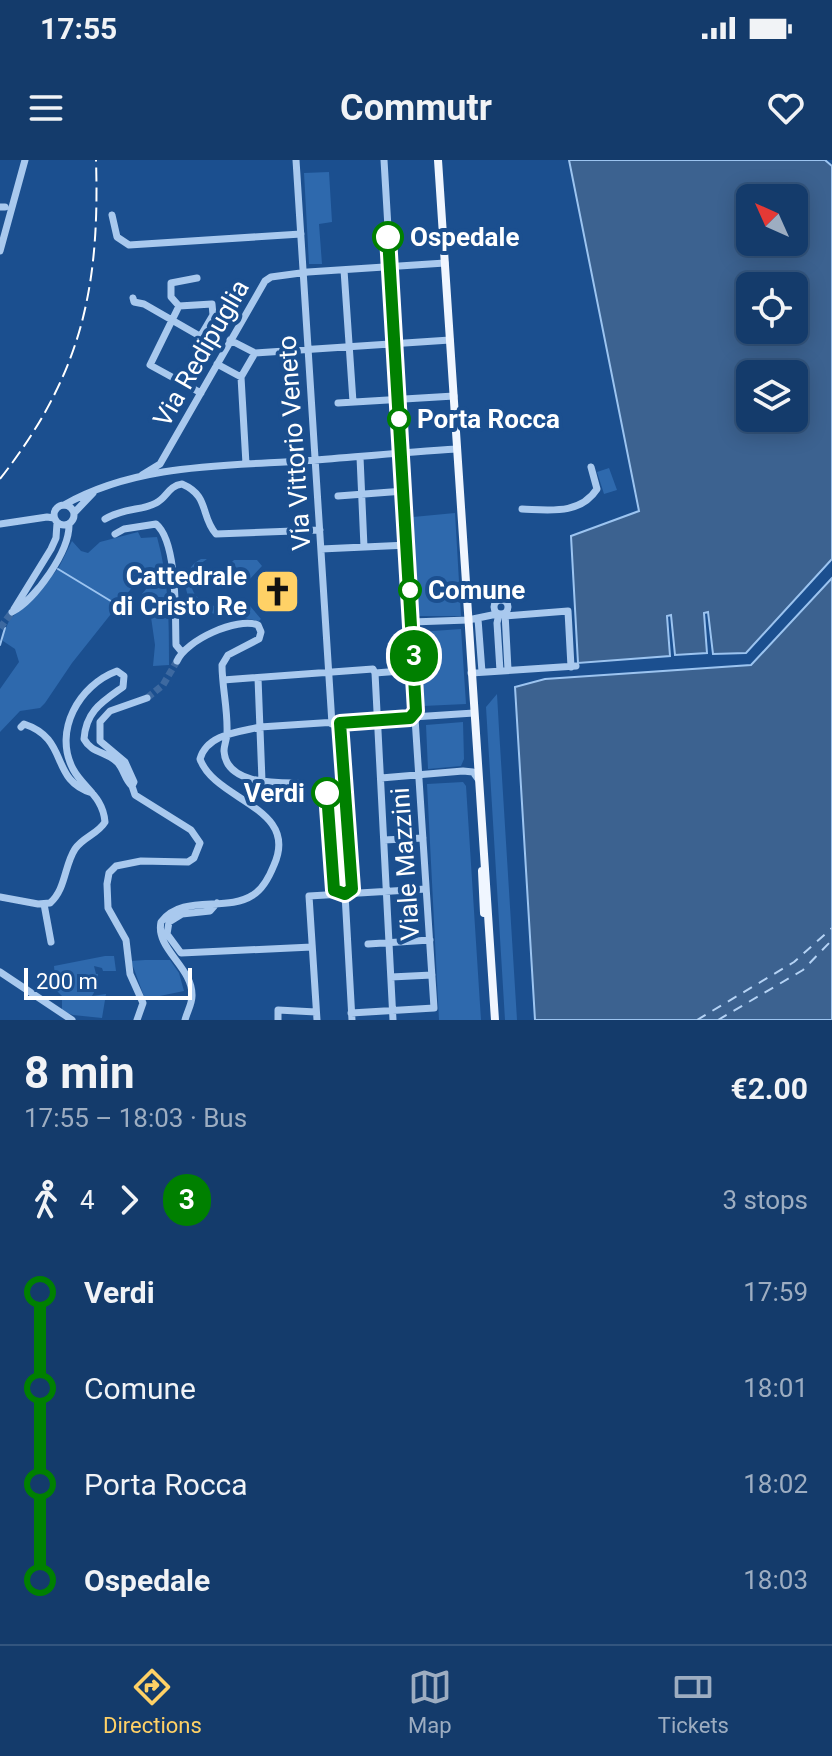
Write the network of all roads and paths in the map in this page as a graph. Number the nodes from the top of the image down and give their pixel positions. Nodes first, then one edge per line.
1 (25, 160) edge
2 (296, 160) edge
3 (384, 160) edge
4 (438, 160) edge
5 (113, 220) dead end
6 (301, 234) junction
7 (0, 251) edge
8 (445, 263) junction
9 (390, 267) junction
10 (344, 270) junction
11 (304, 273) junction
12 (197, 278) dead end
13 (133, 298) dead end
14 (179, 306) junction
15 (173, 322) junction
16 (200, 337) junction
17 (230, 340) junction
18 (450, 340) junction
19 (395, 344) junction
20 (349, 347) junction
21 (224, 350) junction
22 (309, 350) junction
23 (255, 353) junction
24 (217, 364) junction
25 (241, 377) junction
26 (201, 393) junction
27 (454, 396) junction
28 (398, 399) junction
29 (353, 402) junction
30 (338, 403) dead end
31 (457, 449) junction
32 (167, 451) junction
33 (401, 453) junction
34 (360, 457) junction
35 (316, 460) junction
36 (246, 464) junction
37 (591, 467) dead end
38 (180, 470) junction
39 (142, 475) junction
40 (98, 489) junction
41 (404, 491) junction
42 (362, 494) junction
43 (338, 496) dead end
44 (61, 506) junction
45 (522, 509) dead end
46 (74, 513) junction
47 (33, 519) junction
48 (105, 519) dead end
49 (55, 521) junction
50 (0, 524) edge
51 (69, 524) junction
52 (320, 530) junction
53 (115, 534) dead end
54 (408, 545) junction
55 (364, 547) junction
56 (321, 549) junction
57 (502, 614) junction
58 (473, 619) junction
59 (412, 622) junction
60 (181, 651) junction
61 (177, 661) tunnel mouth
62 (414, 670) junction
63 (504, 670) junction
64 (374, 671) junction
65 (482, 672) junction
66 (329, 673) junction
67 (471, 673) junction
68 (258, 678) junction
69 (223, 680) junction
70 (147, 698) tunnel mouth
71 (474, 713) junction
72 (413, 718) junction
73 (378, 720) junction
74 (336, 723) junction
75 (21, 727) dead end
76 (260, 727) junction
77 (228, 735) junction
78 (476, 744) junction
79 (473, 772) junction
80 (419, 775) junction
81 (381, 778) junction
82 (262, 781) junction
83 (479, 781) junction
84 (297, 783) dead end
85 (132, 786) junction
86 (94, 794) junction
87 (481, 817) junction
88 (423, 838) junction
89 (384, 840) junction
90 (426, 889) junction
91 (387, 891) junction
92 (345, 894) junction
93 (0, 897) edge
94 (218, 902) junction
95 (44, 904) junction
96 (430, 940) junction
97 (51, 942) dead end
98 (389, 942) junction
99 (368, 944) dead end
100 (312, 947) junction
101 (0, 972) edge
102 (432, 975) junction
103 (391, 977) junction
104 (316, 1016) edge
105 (393, 1016) edge
106 (352, 1017) edge
107 (72, 1020) edge
108 (137, 1020) edge
109 (185, 1020) edge
110 (278, 1020) edge
111 (495, 1020) edge

1 - 7 street
2 - 6 street, Via Vittorio Veneto
3 - 9 street, Viale Mazzini
4 - 8 main road
5 - 6 street
6 - 11 street, Via Vittorio Veneto
8 - 9 street
8 - 18 main road
9 - 10 street
9 - 19 street, Viale Mazzini
10 - 11 street
10 - 20 street
11 - 17 street, Via Redipuglia
11 - 22 street, Via Vittorio Veneto
12 - 14 street
13 - 15 street
14 - 15 street
14 - 16 street
15 - 16 street
15 - 26 street
16 - 21 street
17 - 21 street, Via Redipuglia
17 - 23 street
18 - 19 street
18 - 27 main road
19 - 20 street
19 - 28 street, Viale Mazzini
20 - 22 street
20 - 29 street
21 - 24 street, Via Redipuglia
22 - 23 street
22 - 35 street, Via Vittorio Veneto
23 - 25 street
24 - 25 street
24 - 26 street, Via Redipuglia
25 - 36 street
26 - 32 street, Via Redipuglia
27 - 28 street
27 - 31 main road
28 - 29 street
28 - 33 street, Viale Mazzini
29 - 30 street
31 - 33 street
31 - 58 main road
32 - 38 street, Via Redipuglia
32 - 39 street, Via Redipuglia
33 - 34 street
33 - 41 street, Viale Mazzini
34 - 35 street
34 - 42 street
35 - 36 street
35 - 52 street, Via Vittorio Veneto
36 - 38 street
37 - 45 street
38 - 39 street
39 - 40 street
40 - 44 street
40 - 46 street
41 - 42 street
41 - 54 street, Viale Mazzini
42 - 43 street
42 - 55 street
44 - 46 street
44 - 47 street
44 - 49 street
46 - 51 street
47 - 49 street
47 - 50 street
48 - 52 street
49 - 51 street
49 - 51 street
52 - 56 street, Via Vittorio Veneto
53 - 60 street
54 - 55 street
54 - 59 street, Viale Mazzini
55 - 56 street
56 - 66 street, Via Vittorio Veneto
57 - 58 street
57 - 63 street
57 - 63 street
58 - 59 street
58 - 65 street
58 - 67 main road
59 - 62 street, Viale Mazzini
60 - 61 street
60 - 69 street
62 - 64 street
62 - 72 street, Viale Mazzini
63 - 65 street
64 - 66 street
64 - 73 street
65 - 67 street
66 - 68 street
66 - 74 street, Via Vittorio Veneto
67 - 71 main road
68 - 69 street
68 - 76 street
69 - 77 street
70 - 85 street
71 - 72 street
71 - 78 main road
72 - 73 street
72 - 80 street, Viale Mazzini
73 - 74 street
73 - 81 street
74 - 76 street
75 - 86 street
76 - 77 street
76 - 82 street
77 - 82 street
77 - 94 street
78 - 79 main road
78 - 83 main road
79 - 80 street
79 - 83 street
79 - 87 main road
80 - 81 street
80 - 88 street, Viale Mazzini
81 - 89 street
82 - 84 street
83 - 87 main road
85 - 86 street
85 - 108 street
86 - 95 street
87 - 111 main road
88 - 89 street
88 - 90 street, Viale Mazzini
89 - 91 street
90 - 91 street
90 - 96 street, Viale Mazzini
91 - 92 street
91 - 98 street
92 - 100 street
92 - 106 street
93 - 95 street
94 - 100 street
94 - 109 street
95 - 97 street
96 - 98 street
96 - 102 street, Viale Mazzini
98 - 99 street
98 - 103 street
100 - 104 street
101 - 107 street
102 - 103 street
102 - 105 street, Viale Mazzini
103 - 105 street
104 - 110 street
105 - 106 street

